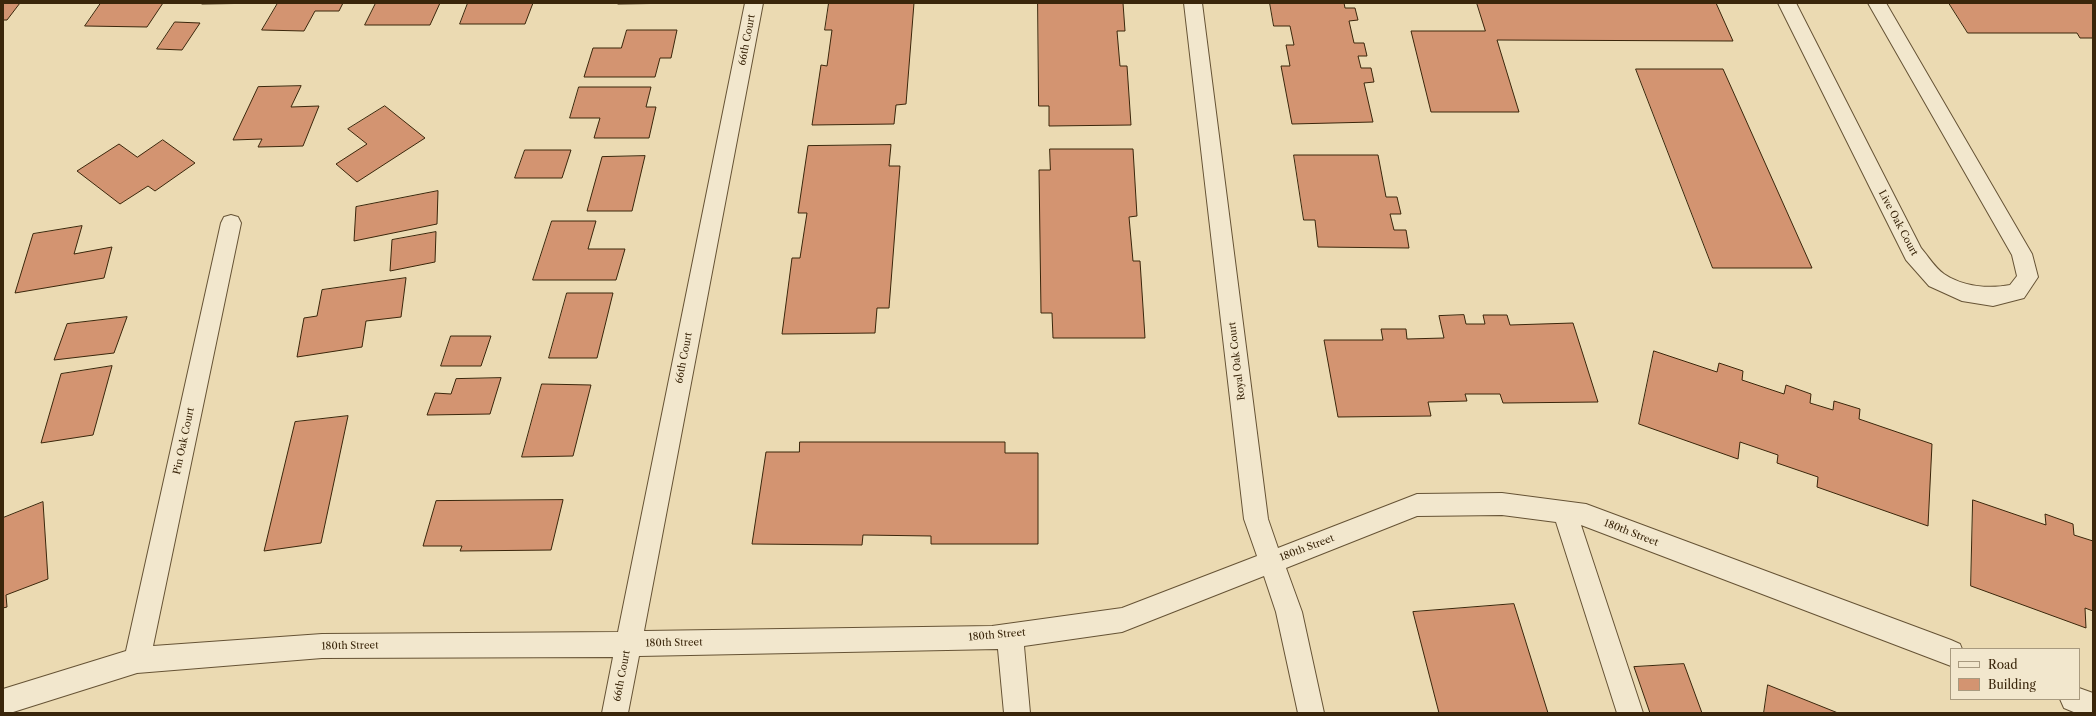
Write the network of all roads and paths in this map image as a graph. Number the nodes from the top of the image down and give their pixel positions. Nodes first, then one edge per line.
1 (754, 3) edge
2 (1193, 3) edge
3 (1787, 3) edge
4 (1877, 3) edge
5 (231, 223) dead end
6 (1565, 513) junction
7 (1272, 561) junction
8 (1010, 635) junction
9 (628, 644) junction
10 (1950, 653) edge
11 (137, 660) junction
12 (2077, 700) edge
13 (3, 702) edge
14 (2093, 706) edge
15 (615, 713) edge
16 (1017, 713) edge
17 (1311, 713) edge
18 (1630, 713) edge

1 - 9 street, 66th Court
2 - 7 street, Royal Oak Court
3 - 4 street, Live Oak Court
5 - 11 street, Pin Oak Court
6 - 7 street, 180th Street
6 - 10 street, 180th Street
6 - 18 street
7 - 8 street, 180th Street
7 - 17 street, Royal Oak Court
8 - 9 street, 180th Street
8 - 16 street
9 - 11 street, 180th Street
9 - 15 street, 66th Court
11 - 13 street, 180th Street
12 - 14 street

